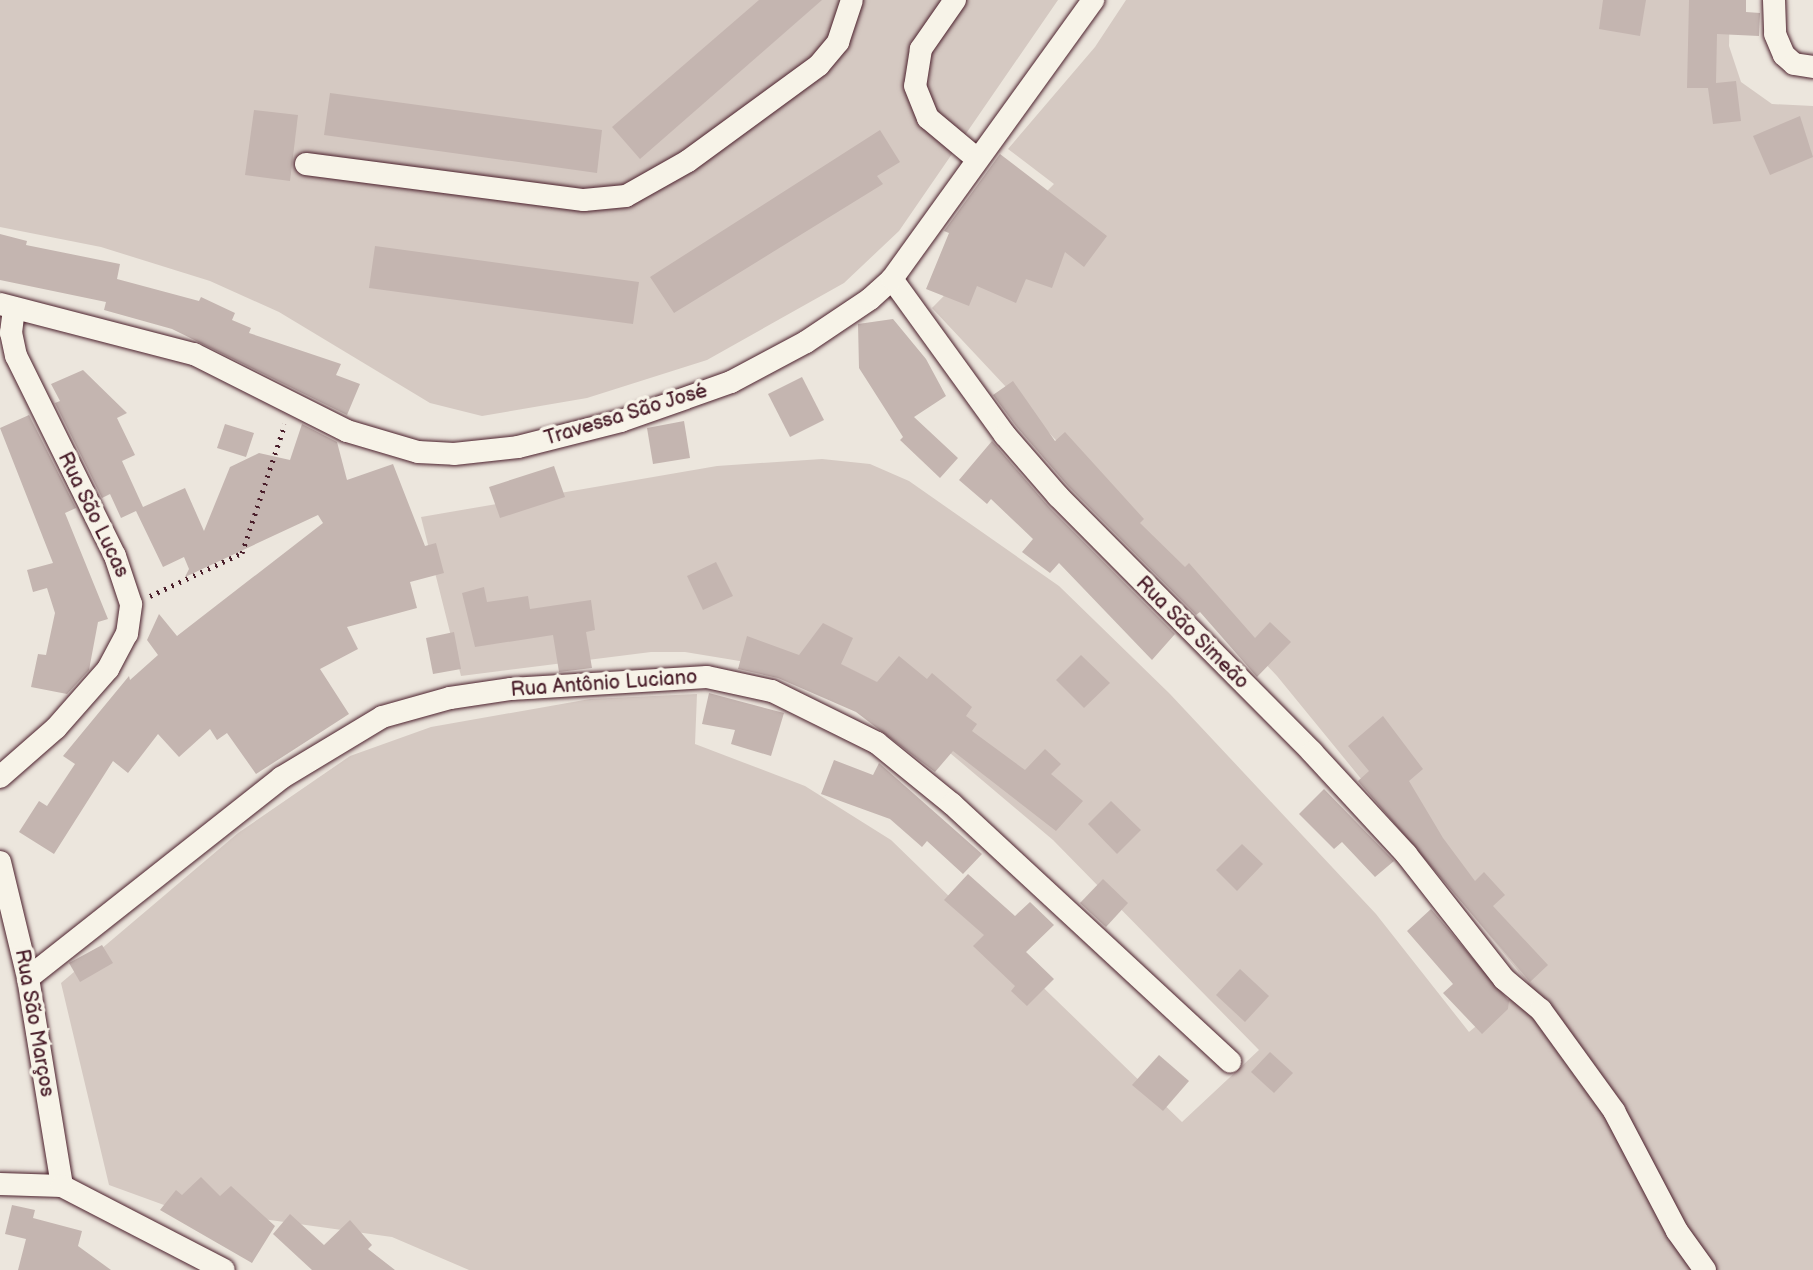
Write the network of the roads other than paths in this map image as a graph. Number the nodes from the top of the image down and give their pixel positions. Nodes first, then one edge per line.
1 (852, 0) edge
2 (955, 0) edge
3 (1774, 0) edge
4 (1093, 1) edge
5 (1813, 67) edge
6 (977, 159) junction
7 (306, 164) dead end
8 (892, 279) junction
9 (7, 306) edge
10 (0, 777) edge
11 (0, 862) edge
12 (28, 978) junction
13 (1230, 1061) dead end
14 (0, 1184) edge
15 (62, 1186) junction
16 (224, 1270) edge
17 (1705, 1270) edge

1 - 7 street
2 - 6 street
3 - 5 street
4 - 6 street, Travessa São José
6 - 8 street, Travessa São José
8 - 9 street, Travessa São José
8 - 17 street, Rua São Simeão
9 - 10 street, Rua São Lucas
11 - 12 street, Rua São Marços
12 - 13 street, Rua Antônio Luciano
12 - 15 street, Rua São Marços
14 - 15 street
15 - 16 street

